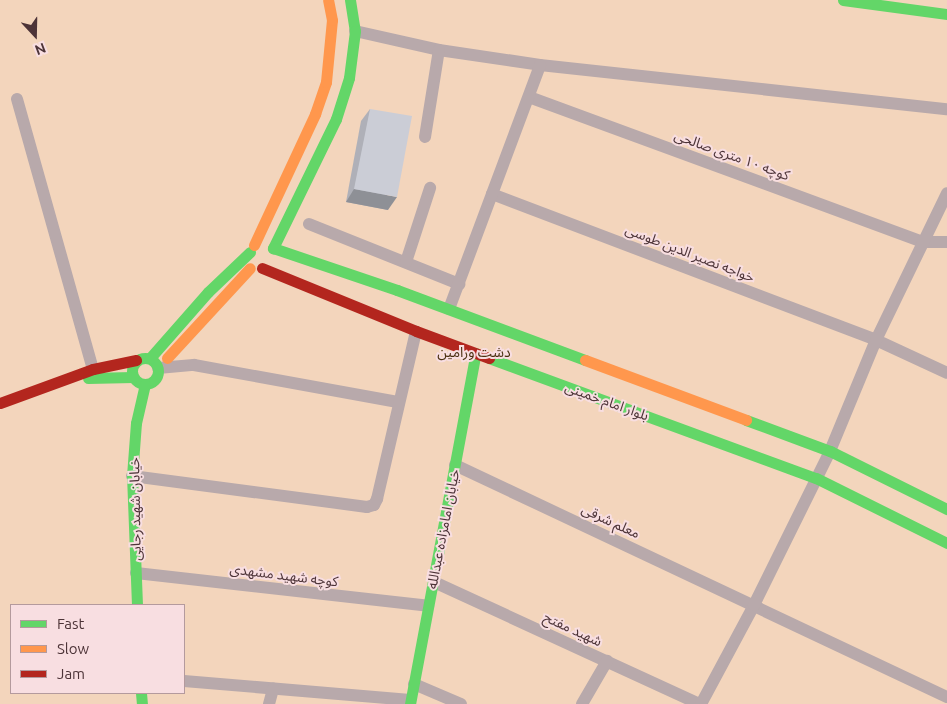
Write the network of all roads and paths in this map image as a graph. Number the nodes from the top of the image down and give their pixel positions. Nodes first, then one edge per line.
1 (328, 0) edge
2 (843, 0) edge
3 (352, 1) edge
4 (947, 14) edge
5 (355, 31) junction
6 (439, 50) junction
7 (540, 65) junction
8 (529, 97) junction
9 (18, 99) dead end
10 (947, 109) edge
11 (425, 137) dead end
12 (430, 188) dead end
13 (947, 193) edge
14 (492, 194) junction
15 (309, 224) dead end
16 (923, 242) junction
17 (947, 242) edge
18 (273, 248) junction
19 (252, 249) junction
20 (406, 262) junction
21 (258, 267) junction
22 (459, 284) junction
23 (450, 309) junction
24 (416, 331) junction
25 (876, 340) junction
26 (476, 353) junction
27 (136, 360) junction
28 (154, 363) junction
29 (93, 369) junction
30 (947, 373) edge
31 (77, 376) junction
32 (133, 377) junction
33 (145, 384) junction
34 (3, 398) edge
35 (398, 402) junction
36 (830, 450) junction
37 (455, 465) junction
38 (132, 476) junction
39 (816, 478) junction
40 (947, 509) edge
41 (947, 543) edge
42 (136, 573) junction
43 (434, 582) junction
44 (137, 604) edge
45 (754, 605) junction
46 (428, 606) junction
47 (607, 661) junction
48 (185, 681) edge
49 (414, 684) junction
50 (272, 689) junction
51 (947, 696) edge
52 (410, 702) edge
53 (269, 704) edge
54 (461, 704) edge
55 (582, 704) edge
56 (700, 704) edge

1 - 19 main road
2 - 4 main road
3 - 5 main road
5 - 6 street
5 - 18 main road
6 - 7 street
6 - 11 street
7 - 8 street
7 - 10 street
8 - 14 street
8 - 16 street, کوچه ۱۰ متری صالحی
9 - 29 street
12 - 20 street
13 - 16 street
14 - 22 street
14 - 25 street, خواجه نصیر الدین طوسی
15 - 20 street
16 - 17 street
16 - 25 street
18 - 19 main road
18 - 21 main road
18 - 23 main road
19 - 21 main road
19 - 28 main road
20 - 22 street
21 - 24 main road, بلوار امام خمینی
21 - 28 main road
22 - 23 street
23 - 36 main road
24 - 26 main road, بلوار امام خمینی
24 - 35 street
25 - 30 street, خواجه نصیر الدین طوسی
25 - 36 street
26 - 37 main road, خیابان امامزاده عبدالله
26 - 39 main road, بلوار امام خمینی
27 - 28 main road
27 - 29 main road
27 - 32 main road
28 - 33 main road
28 - 35 street
29 - 31 main road
31 - 32 main road
31 - 34 main road
32 - 33 main road
33 - 38 main road, خیابان شهید رجایی
35 - 38 street
36 - 39 street
36 - 40 main road
37 - 43 main road, خیابان امامزاده عبدالله
37 - 45 street, معلم شرقی
38 - 42 main road, خیابان شهید رجایی
39 - 41 main road, بلوار امام خمینی
39 - 45 street
42 - 44 main road, خیابان شهید رجایی
42 - 46 street, کوچه شهید مشهدی
43 - 46 main road, خیابان امامزاده عبدالله
43 - 47 street, شهید مفتح
45 - 51 street, معلم شرقی
45 - 56 street
46 - 49 main road, خیابان امامزاده عبدالله
47 - 55 street
47 - 56 street, شهید مفتح
48 - 50 street
49 - 52 main road, خیابان امامزاده عبدالله
49 - 54 street
50 - 52 street
50 - 53 street

